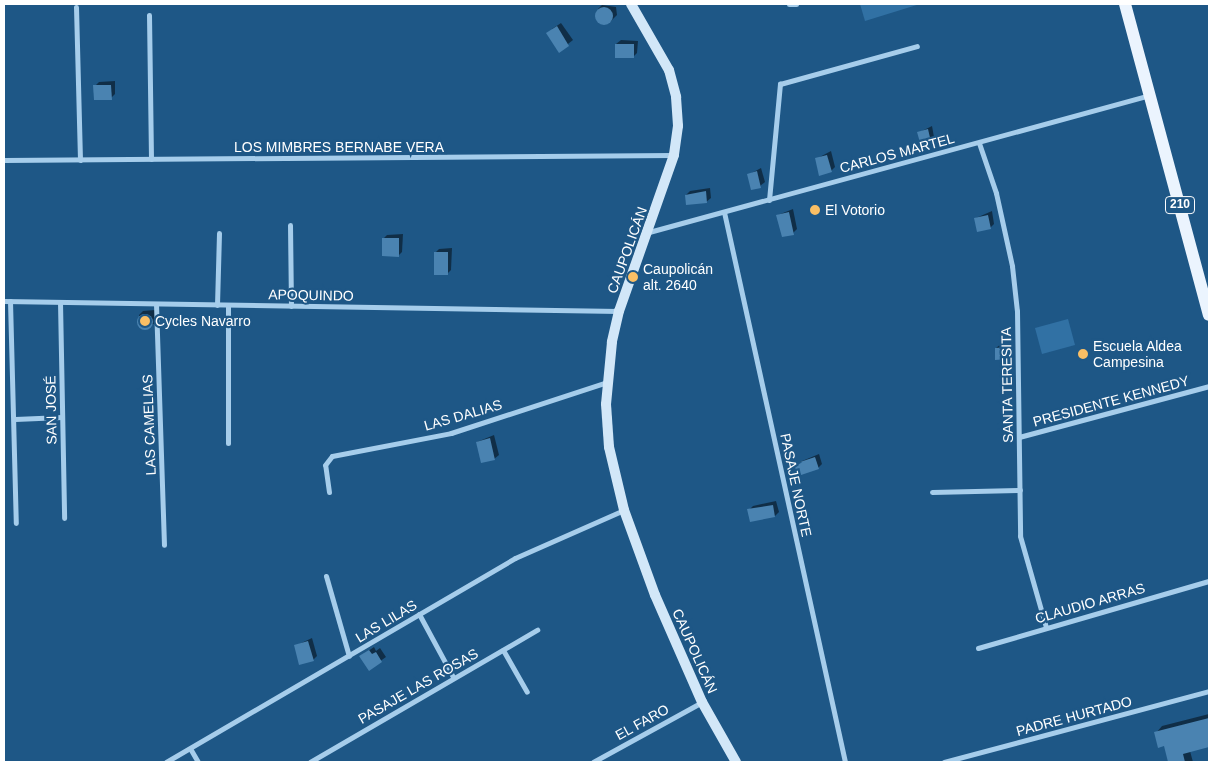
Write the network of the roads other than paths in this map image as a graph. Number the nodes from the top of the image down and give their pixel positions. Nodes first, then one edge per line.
1 (632, 4) edge
2 (789, 4) edge
3 (796, 4) edge
4 (1125, 4) edge
5 (76, 7) dead end
6 (149, 15) dead end
7 (917, 46) dead end
8 (1150, 95) junction
9 (979, 143) junction
10 (674, 156) junction
11 (151, 159) junction
12 (4, 160) edge
13 (80, 160) junction
14 (769, 200) junction
15 (724, 212) junction
16 (290, 225) dead end
17 (649, 232) junction
18 (219, 233) dead end
19 (4, 301) edge
20 (10, 302) junction
21 (60, 302) junction
22 (156, 304) junction
23 (216, 305) junction
24 (228, 305) junction
25 (291, 306) junction
26 (619, 311) junction
27 (1209, 315) edge
28 (607, 382) junction
29 (1209, 386) edge
30 (62, 417) junction
31 (15, 420) junction
32 (1019, 437) junction
33 (228, 443) dead end
34 (1020, 490) junction
35 (329, 492) dead end
36 (932, 492) dead end
37 (624, 510) junction
38 (64, 518) dead end
39 (16, 523) dead end
40 (164, 545) dead end
41 (326, 576) dead end
42 (1209, 581) edge
43 (419, 614) junction
44 (1046, 627) junction
45 (537, 630) dead end
46 (978, 648) dead end
47 (503, 650) junction
48 (349, 656) junction
49 (453, 677) junction
50 (1209, 691) edge
51 (527, 692) dead end
52 (702, 702) junction
53 (191, 750) junction
54 (166, 762) edge
55 (198, 762) edge
56 (310, 762) edge
57 (593, 762) edge
58 (736, 762) edge
59 (845, 762) edge
60 (944, 762) edge

1 - 10 street, CAUPOLICÁN
2 - 3 street
4 - 8 main road, 210
5 - 13 street
6 - 11 street
7 - 14 street
8 - 9 street, CARLOS MARTEL
8 - 27 main road, 210
9 - 14 street, CARLOS MARTEL
9 - 32 street, SANTA TERESITA
10 - 11 street, LOS MIMBRES BERNABE VERA
10 - 17 street, CAUPOLICÁN
11 - 13 street, LOS MIMBRES BERNABE VERA
12 - 13 street, LOS MIMBRES BERNABE VERA
14 - 15 street, CARLOS MARTEL
15 - 17 street, CARLOS MARTEL
15 - 59 street, PASAJE NORTE
16 - 25 street
17 - 26 street, CAUPOLICÁN
18 - 23 street
19 - 20 street, APOQUINDO
20 - 21 street, APOQUINDO
20 - 31 street
21 - 22 street, APOQUINDO
21 - 30 street, SAN JOSÉ
22 - 23 street, APOQUINDO
22 - 40 street, LAS CAMELIAS
23 - 24 street, APOQUINDO
24 - 25 street, APOQUINDO
24 - 33 street
25 - 26 street, APOQUINDO
26 - 28 street, CAUPOLICÁN
28 - 35 street, LAS DALIAS
28 - 37 street, CAUPOLICÁN
29 - 32 street, PRESIDENTE KENNEDY
30 - 31 street
30 - 38 street, SAN JOSÉ
31 - 39 street
32 - 34 street, SANTA TERESITA
34 - 36 street
34 - 44 street, SANTA TERESITA
37 - 43 street, LAS LILAS
37 - 52 street, CAUPOLICÁN
41 - 48 street
42 - 44 street, CLAUDIO ARRAS
43 - 48 street, LAS LILAS
43 - 49 street
44 - 46 street, CLAUDIO ARRAS
45 - 47 street, PASAJE LAS ROSAS
47 - 49 street, PASAJE LAS ROSAS
47 - 51 street
48 - 53 street, LAS LILAS
49 - 56 street, PASAJE LAS ROSAS
50 - 60 street, PADRE HURTADO
52 - 57 street, EL FARO
52 - 58 street, CAUPOLICÁN
53 - 54 street, LAS LILAS
53 - 55 street

